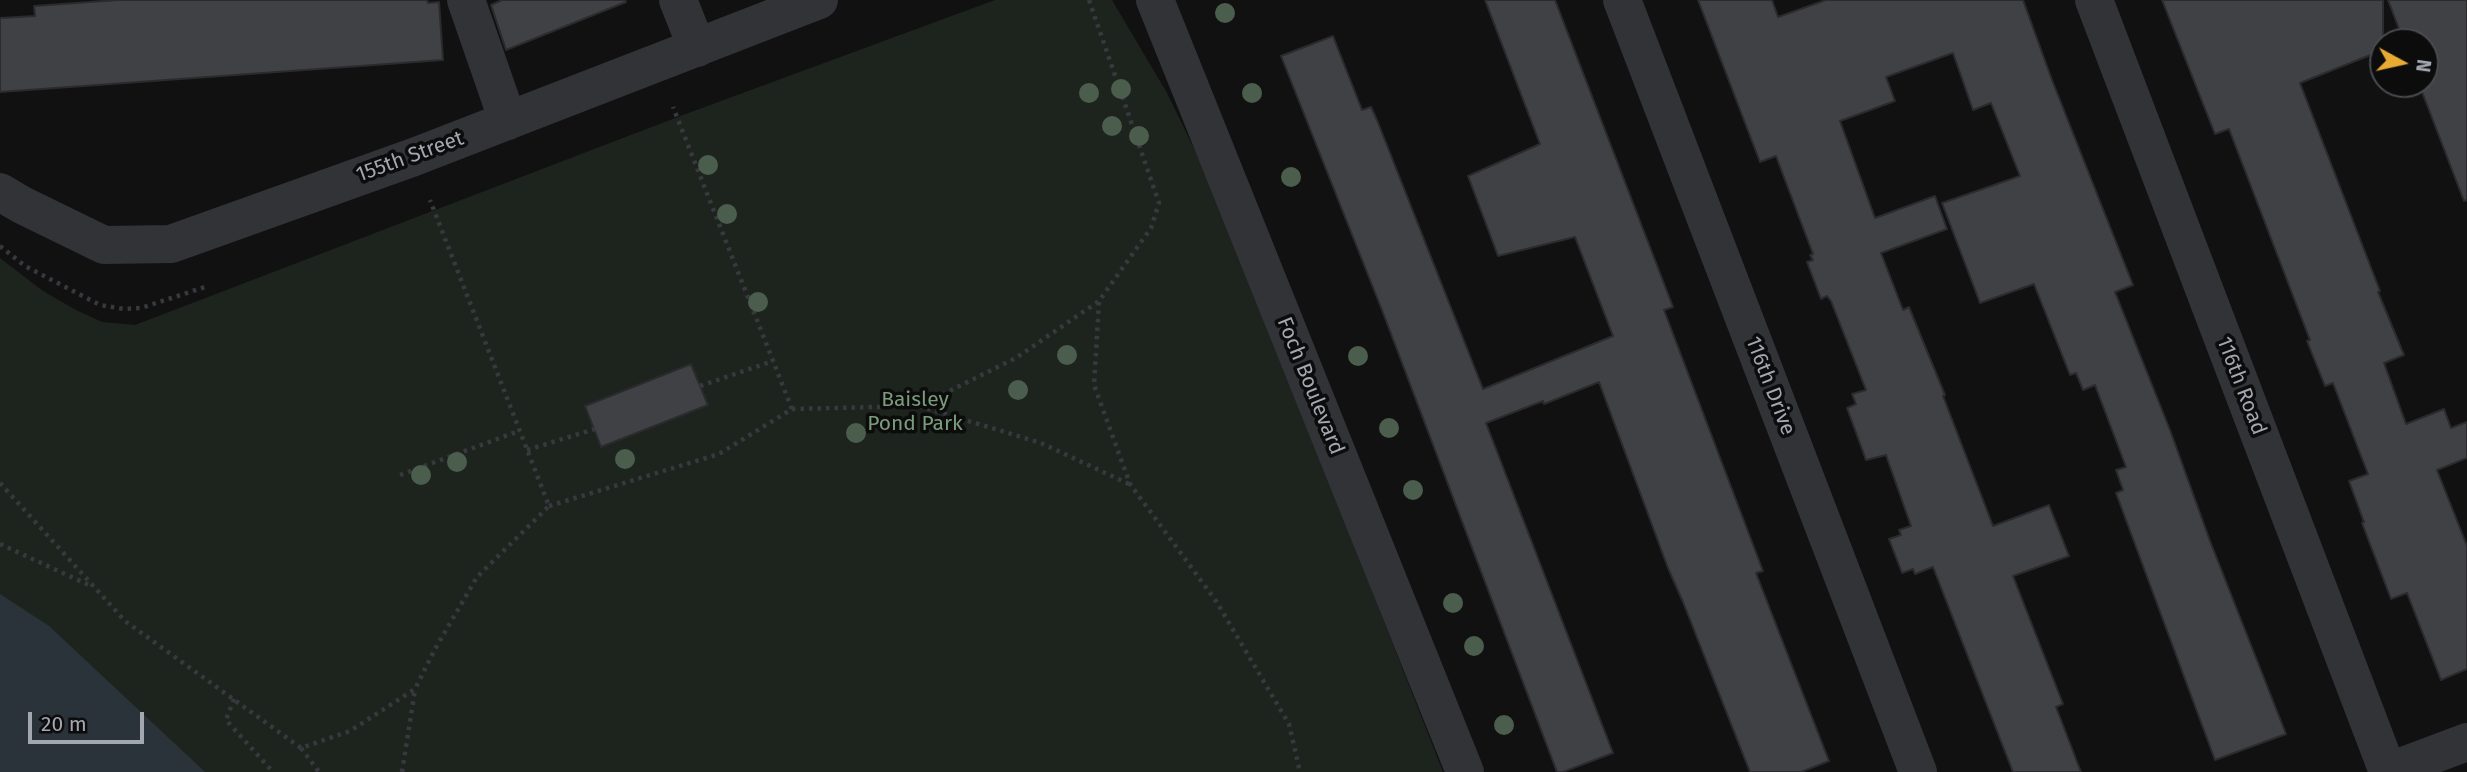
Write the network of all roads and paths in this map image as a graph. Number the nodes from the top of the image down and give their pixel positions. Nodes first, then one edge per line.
1 (466, 0) edge
2 (678, 0) edge
3 (820, 0) edge
4 (1089, 0) edge
5 (1155, 0) edge
6 (1622, 0) edge
7 (2094, 0) edge
8 (697, 48) junction
9 (673, 107) dead end
10 (508, 121) junction
11 (0, 192) edge
12 (430, 201) dead end
13 (0, 246) edge
14 (208, 286) dead end
15 (1099, 301) junction
16 (774, 361) junction
17 (701, 386) dead end
18 (919, 406) junction
19 (792, 409) junction
20 (594, 429) dead end
21 (519, 431) junction
22 (527, 450) junction
23 (400, 475) dead end
24 (0, 482) edge
25 (1130, 484) junction
26 (549, 506) junction
27 (0, 544) edge
28 (95, 588) junction
29 (415, 689) junction
30 (234, 699) junction
31 (2467, 742) edge
32 (301, 748) junction
33 (273, 772) edge
34 (319, 772) edge
35 (402, 772) edge
36 (1300, 772) edge
37 (1465, 772) edge
38 (1918, 772) edge
39 (2388, 772) edge

1 - 10 street
2 - 8 street
3 - 8 street, 155th Street
4 - 15 path
5 - 37 street, Foch Boulevard
6 - 38 street, 116th Drive
7 - 39 street, 116th Road
8 - 10 street, 155th Street
9 - 16 path
10 - 11 street, 155th Street
12 - 21 path
13 - 14 path
15 - 18 path
15 - 25 path
16 - 17 path
16 - 19 path
18 - 19 path
18 - 25 path
19 - 26 path
20 - 22 path
21 - 22 path
21 - 23 path
22 - 26 path
24 - 28 path
25 - 36 path
26 - 29 path
27 - 28 path
28 - 30 path
29 - 32 path
29 - 35 path
30 - 32 path
30 - 33 path
31 - 39 street
32 - 34 path

